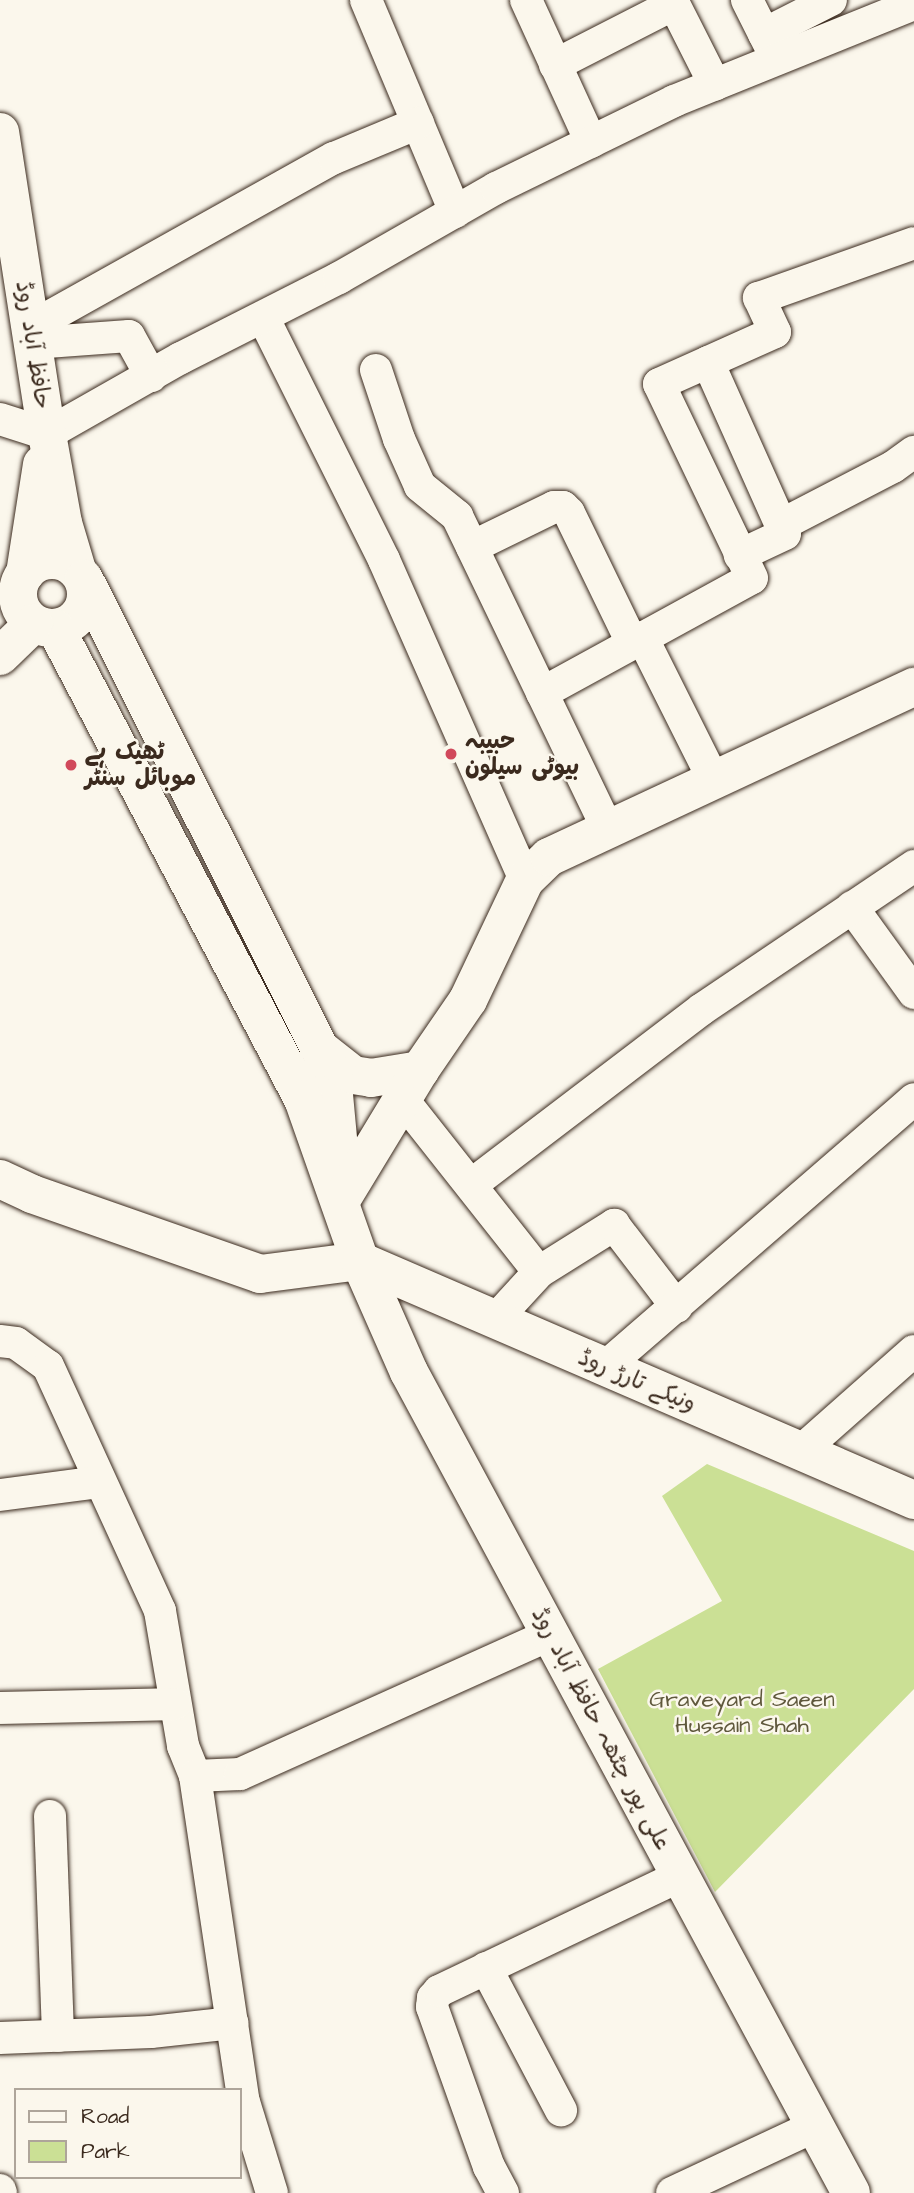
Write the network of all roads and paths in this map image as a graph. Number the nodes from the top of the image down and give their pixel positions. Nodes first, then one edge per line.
1 (366, 0) edge
2 (526, 0) edge
3 (747, 0) edge
4 (831, 0) edge
5 (673, 2) edge
6 (914, 4) edge
7 (770, 47) junction
8 (555, 65) junction
9 (715, 85) junction
10 (418, 123) junction
11 (0, 132) edge
12 (591, 142) junction
13 (455, 212) junction
14 (914, 243) edge
15 (263, 317) junction
16 (32, 335) junction
17 (708, 362) junction
18 (376, 370) dead end
19 (151, 376) junction
20 (0, 419) edge
21 (47, 434) junction
22 (914, 452) edge
23 (781, 525) junction
24 (472, 547) junction
25 (740, 555) junction
26 (80, 575) junction
27 (27, 607) edge
28 (637, 640) junction
29 (0, 656) edge
30 (914, 687) edge
31 (542, 692) junction
32 (712, 779) junction
33 (608, 830) junction
34 (914, 866) edge
35 (525, 880) junction
36 (852, 907) junction
37 (914, 993) edge
38 (320, 1049) junction
39 (411, 1085) junction
40 (914, 1099) edge
41 (0, 1179) edge
42 (471, 1185) junction
43 (343, 1197) junction
44 (359, 1261) junction
45 (539, 1272) junction
46 (677, 1307) junction
47 (495, 1320) junction
48 (0, 1341) edge
49 (914, 1351) edge
50 (605, 1367) junction
51 (801, 1451) junction
52 (100, 1482) junction
53 (0, 1495) edge
54 (914, 1500) edge
55 (551, 1634) junction
56 (175, 1704) junction
57 (0, 1708) edge
58 (195, 1776) junction
59 (50, 1816) dead end
60 (680, 1876) junction
61 (486, 1968) junction
62 (233, 2023) junction
63 (58, 2036) junction
64 (0, 2038) edge
65 (561, 2110) dead end
66 (815, 2126) junction
67 (272, 2193) edge
68 (503, 2193) edge
69 (672, 2193) edge
70 (851, 2193) edge

1 - 10 street
2 - 8 street
3 - 7 street
4 - 7 street
5 - 8 street
5 - 9 street
6 - 7 street
7 - 9 street
8 - 12 street
9 - 12 street
10 - 13 street
10 - 16 street
11 - 16 main road, حافظ آباد روڈ
12 - 13 street
13 - 15 street
14 - 17 street
15 - 19 street
15 - 35 street
16 - 19 street
16 - 21 main road, حافظ آباد روڈ
17 - 23 street
17 - 25 street
18 - 24 street
19 - 21 street
20 - 21 street
21 - 26 main road, حافظ آباد روڈ
21 - 27 main road, حافظ آباد روڈ
22 - 23 street
23 - 25 street
24 - 28 street
24 - 31 street
25 - 28 street
26 - 27 main road
26 - 27 main road
26 - 38 main road
27 - 29 main road
27 - 44 main road
28 - 31 street
28 - 32 street
30 - 32 main road
31 - 33 street
32 - 33 main road
33 - 35 main road
34 - 36 street
35 - 39 main road
36 - 37 street
36 - 42 street
38 - 39 main road
38 - 43 main road
39 - 42 street
39 - 43 main road
40 - 46 street
41 - 44 main road
42 - 45 street
43 - 44 main road
44 - 47 main road, ونیکے تارڑ روڈ
44 - 55 main road, علی پور چٹھہ حافظ آباد روڈ
45 - 46 street
45 - 47 street
46 - 50 street
47 - 50 main road, ونیکے تارڑ روڈ
48 - 52 street
49 - 51 street
50 - 51 main road, ونیکے تارڑ روڈ
51 - 54 main road, ونیکے تارڑ روڈ
52 - 53 street
52 - 56 street
55 - 58 street
55 - 60 main road, علی پور چٹھہ حافظ آباد روڈ
56 - 57 street
56 - 58 street
58 - 62 street
59 - 63 street
60 - 61 street
60 - 66 main road, علی پور چٹھہ حافظ آباد روڈ
61 - 65 street
61 - 68 street
62 - 63 street
62 - 67 street
63 - 64 street
66 - 69 street
66 - 70 main road, علی پور چٹھہ حافظ آباد روڈ

